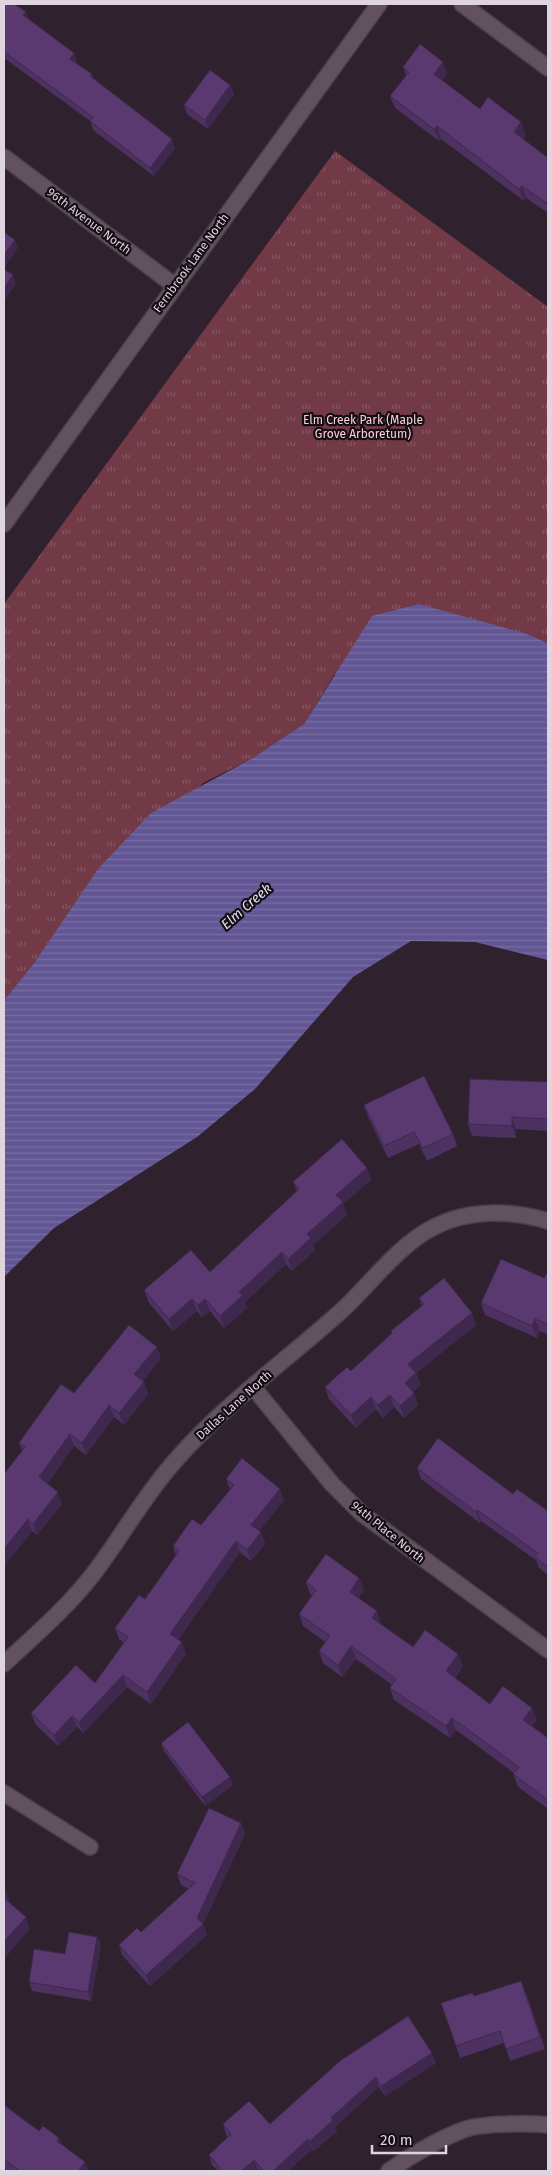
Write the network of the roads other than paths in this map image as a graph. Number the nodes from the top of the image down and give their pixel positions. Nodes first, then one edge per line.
1 (379, 4) edge
2 (462, 4) edge
3 (548, 68) edge
4 (4, 157) edge
5 (175, 286) junction
6 (4, 524) edge
7 (548, 1221) edge
8 (254, 1387) junction
9 (548, 1650) edge
10 (4, 1664) edge
11 (4, 1793) edge
12 (90, 1847) dead end
13 (548, 2125) edge
14 (389, 2171) edge

1 - 5 street, Fernbrook Lane North
2 - 3 street
4 - 5 street, 96th Avenue North
5 - 6 street, Fernbrook Lane North
7 - 8 street, Dallas Lane North
8 - 9 street, 94th Place North
8 - 10 street, Dallas Lane North
11 - 12 street
13 - 14 street

